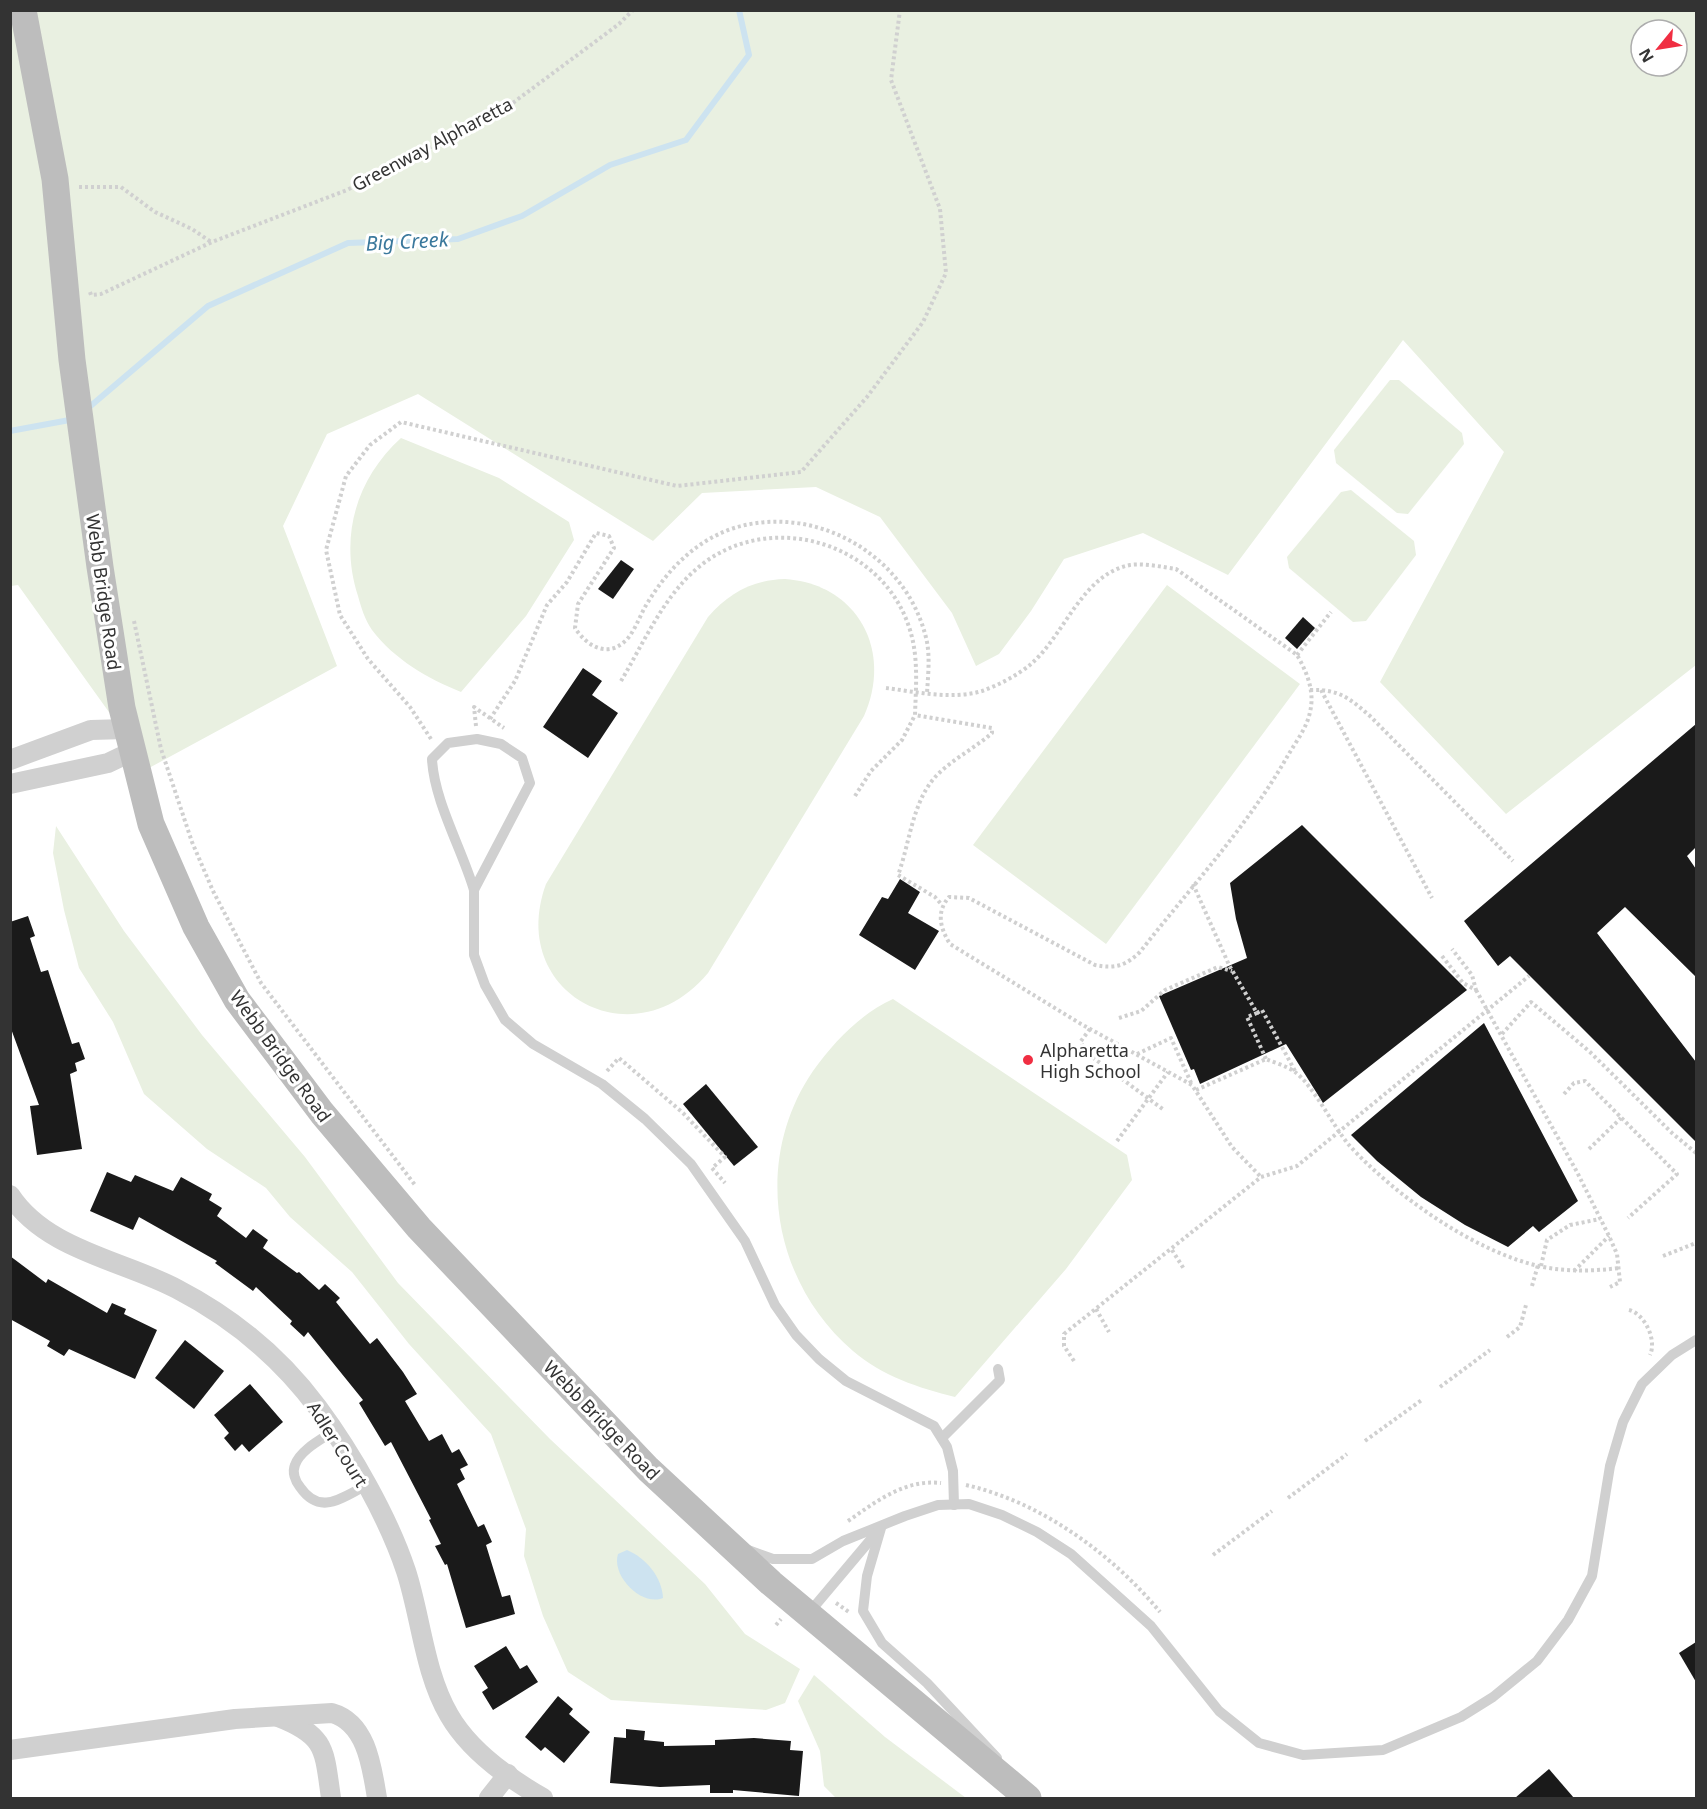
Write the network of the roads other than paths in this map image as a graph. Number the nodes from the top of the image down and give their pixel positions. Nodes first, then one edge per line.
1 (23, 10) edge
2 (129, 740) junction
3 (18, 770) edge
4 (474, 890) junction
5 (10, 1195) edge
6 (1696, 1340) edge
7 (998, 1369) dead end
8 (334, 1431) junction
9 (942, 1438) junction
10 (365, 1486) junction
11 (954, 1505) junction
12 (881, 1528) junction
13 (728, 1543) junction
14 (808, 1614) junction
15 (273, 1715) junction
16 (10, 1750) edge
17 (508, 1774) junction
18 (330, 1798) edge
19 (377, 1798) edge
20 (489, 1798) edge
21 (543, 1798) edge
22 (1029, 1798) edge

1 - 2 street, Webb Bridge Road
2 - 3 street
2 - 3 street
2 - 13 street, Webb Bridge Road
4 - 4 lane
4 - 9 lane
5 - 8 street, Adler Court
6 - 11 lane
7 - 9 lane
8 - 10 street, Adler Court
8 - 10 lane
9 - 11 lane
10 - 17 street, Adler Court
11 - 12 lane
12 - 13 lane
12 - 14 lane
12 - 22 lane
13 - 14 street, Webb Bridge Road
14 - 22 street, Webb Bridge Road
15 - 16 street
15 - 18 street
15 - 19 street
17 - 20 street
17 - 21 street, Adler Court

